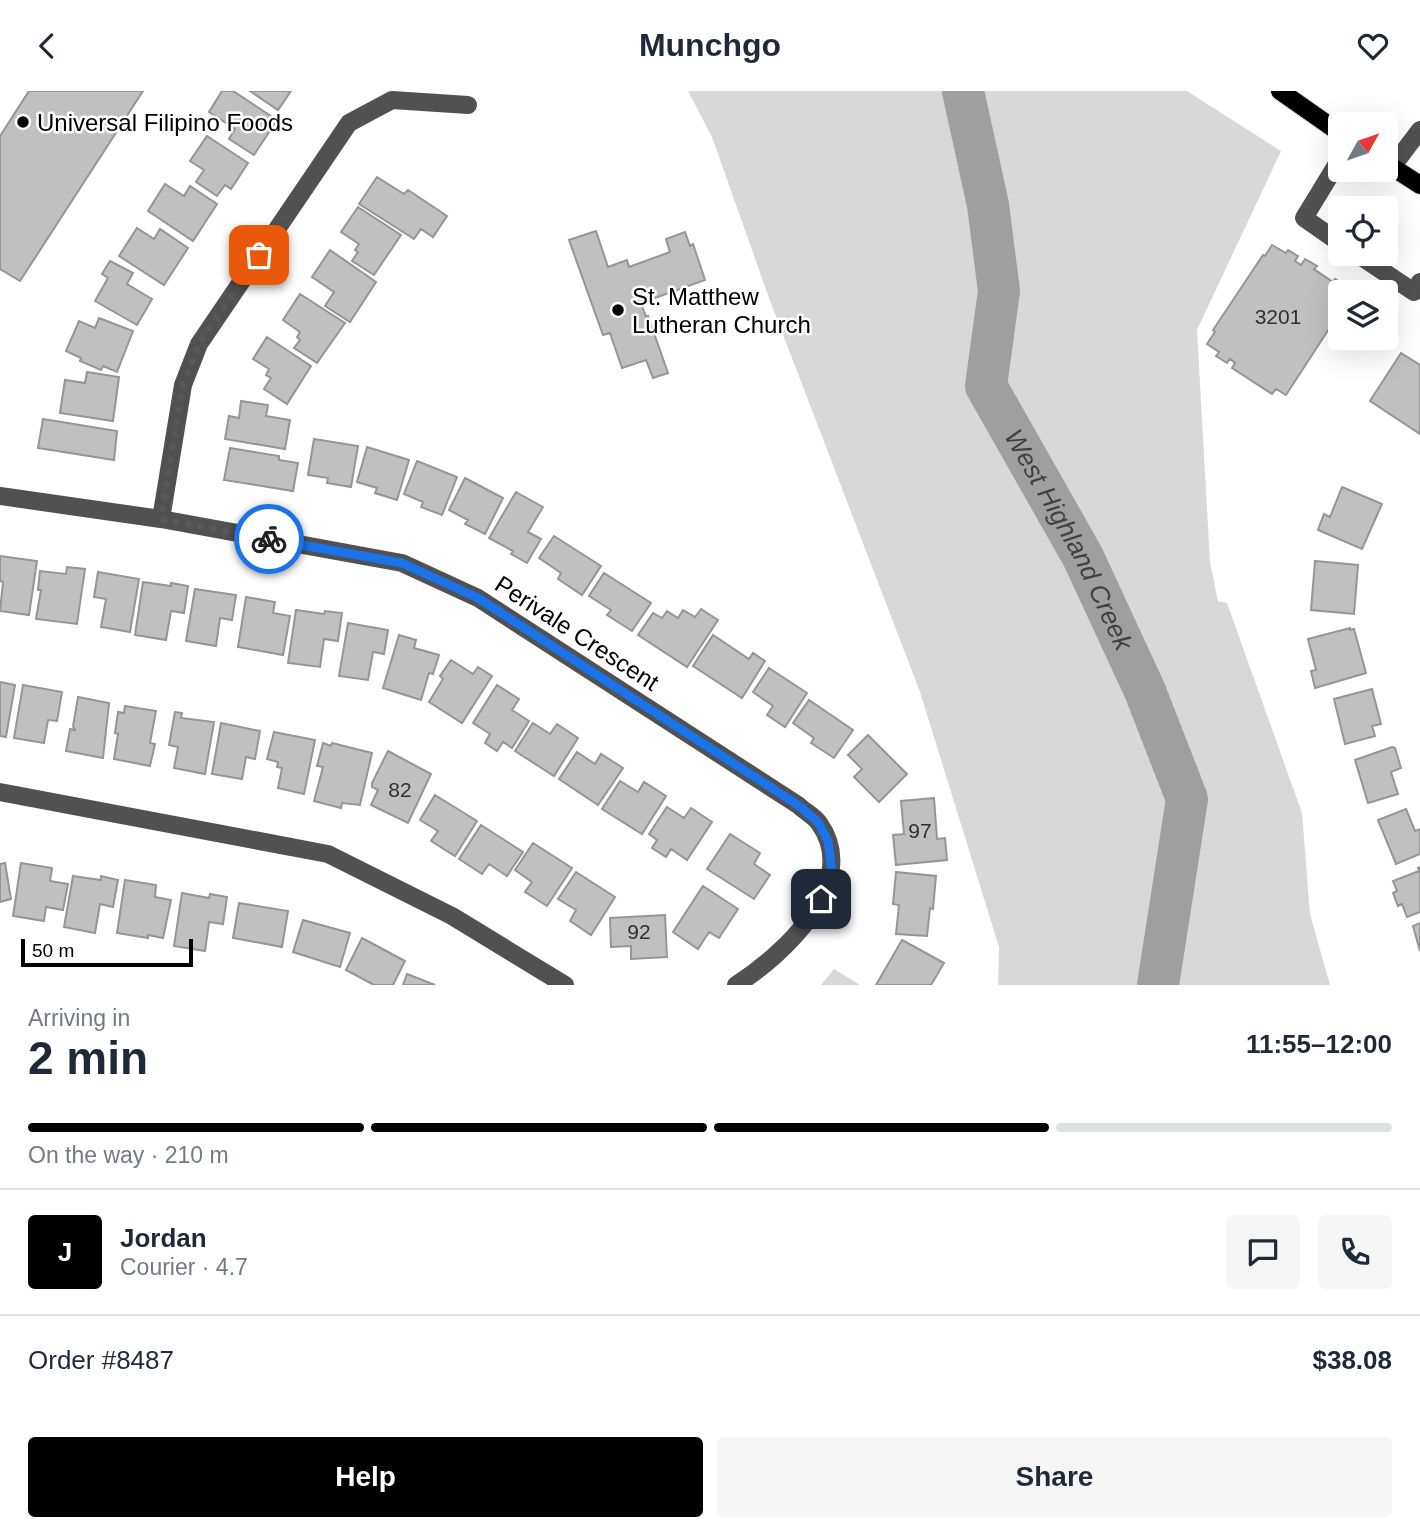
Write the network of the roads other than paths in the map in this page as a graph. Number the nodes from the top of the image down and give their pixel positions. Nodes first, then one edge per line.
1 (1280, 91) edge
2 (462, 98) edge
3 (1328, 125) edge
4 (1420, 130) edge
5 (1398, 155) edge
6 (1398, 171) edge
7 (1328, 179) edge
8 (1420, 185) edge
9 (1328, 235) edge
10 (1375, 266) edge
11 (1420, 282) edge
12 (0, 496) edge
13 (161, 519) junction
14 (0, 792) edge
15 (565, 985) edge
16 (736, 985) edge

1 - 3 main road
2 - 13 street
4 - 5 street
6 - 8 main road
7 - 9 street
10 - 11 street
12 - 13 street, Perivale Crescent
13 - 16 street, Perivale Crescent
14 - 15 street

